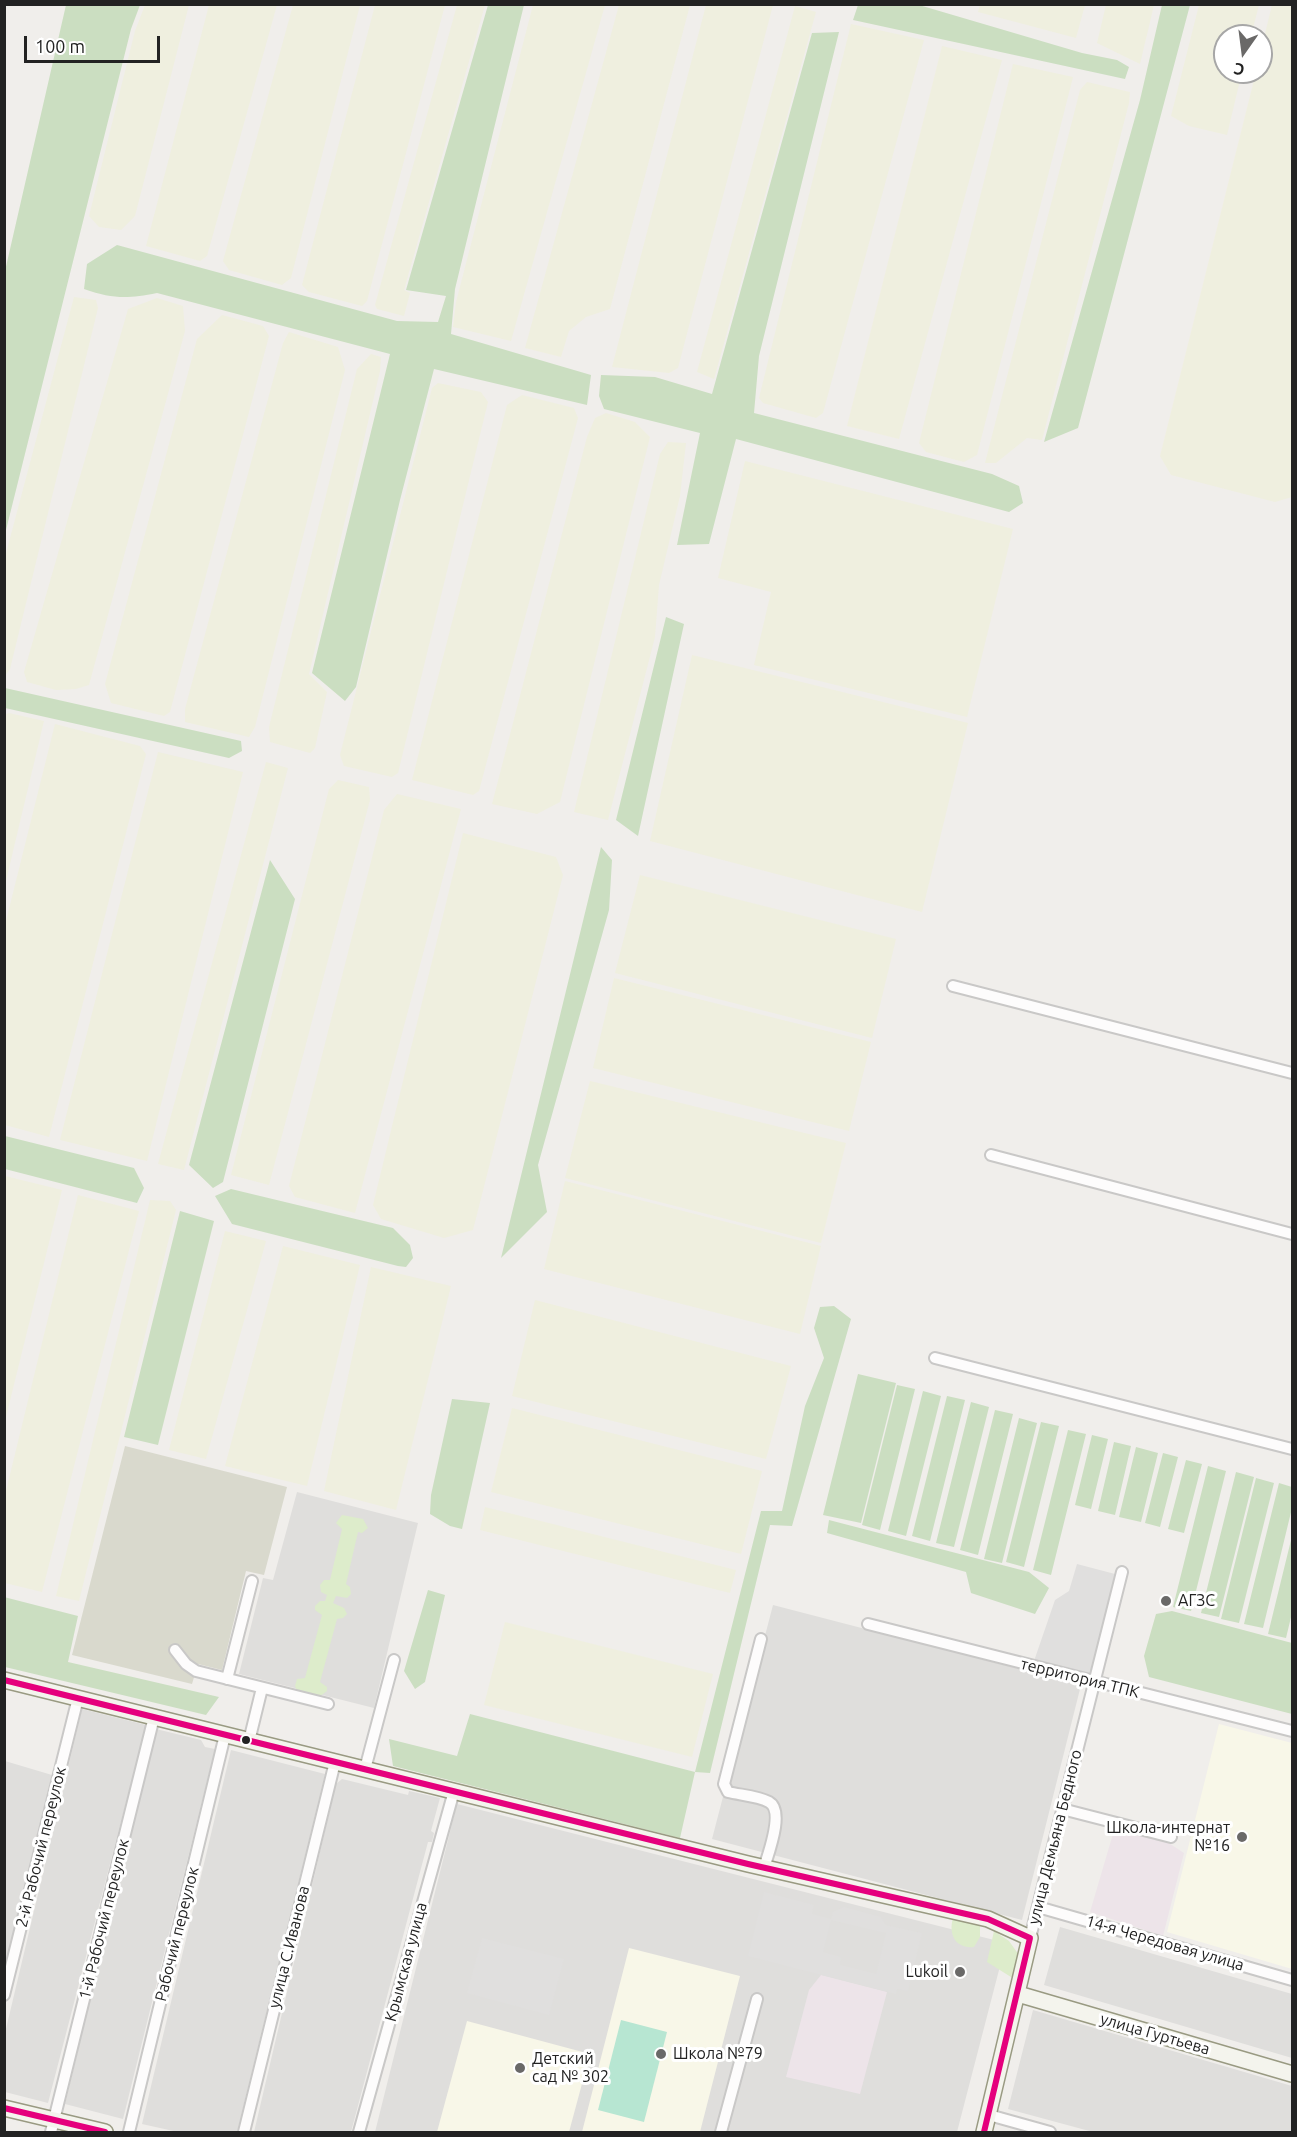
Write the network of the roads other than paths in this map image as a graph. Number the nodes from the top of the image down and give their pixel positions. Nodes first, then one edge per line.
1 (953, 986) dead end
2 (1293, 1073) edge
3 (991, 1155) dead end
4 (1293, 1234) edge
5 (935, 1358) dead end
6 (1293, 1449) edge
7 (1122, 1572) dead end
8 (252, 1581) dead end
9 (868, 1624) dead end
10 (761, 1639) dead end
11 (175, 1650) dead end
12 (394, 1660) dead end
13 (227, 1679) junction
14 (4, 1680) edge
15 (1093, 1682) junction
16 (262, 1688) junction
17 (78, 1698) junction
18 (328, 1704) dead end
19 (154, 1717) junction
20 (1293, 1731) edge
21 (225, 1735) junction
22 (249, 1741) junction
23 (335, 1762) junction
24 (365, 1769) junction
25 (453, 1791) junction
26 (1062, 1809) junction
27 (1172, 1837) dead end
28 (764, 1868) junction
29 (1038, 1907) junction
30 (1030, 1938) junction
31 (1293, 1980) edge
32 (1018, 1994) junction
33 (4, 1995) edge
34 (757, 1999) dead end
35 (1293, 2074) edge
36 (4, 2108) edge
37 (989, 2115) junction
38 (53, 2126) edge
39 (105, 2133) edge
40 (129, 2133) edge
41 (244, 2133) edge
42 (360, 2133) edge
43 (721, 2133) edge
44 (984, 2133) edge
45 (1050, 2133) edge

1 - 2 street
3 - 4 street
5 - 6 street
7 - 15 street, улица Демьяна Бедного
8 - 13 street
9 - 15 street, территория ТПК
10 - 28 street
11 - 13 street
12 - 24 street
13 - 16 street
14 - 17 main road
15 - 20 street, территория ТПК
15 - 26 street, улица Демьяна Бедного
16 - 18 street
16 - 22 street
17 - 19 main road
17 - 33 street, 2-й Рабочий переулок
19 - 21 main road
19 - 38 street, 1-й Рабочий переулок
21 - 22 main road
21 - 40 street, Рабочий переулок
22 - 23 main road
23 - 24 main road
23 - 41 street, улица С.Иванова
24 - 25 main road
25 - 28 main road
25 - 42 street, Крымская улица
26 - 27 street
26 - 29 street, улица Демьяна Бедного
28 - 30 main road
29 - 30 street, улица Демьяна Бедного
29 - 31 street, 14-я Чередовая улица
30 - 32 main road, улица Демьяна Бедного
32 - 35 main road, улица Гуртьева
32 - 37 main road, улица Демьяна Бедного
34 - 43 street
36 - 38 main road
37 - 44 main road, улица Демьяна Бедного
37 - 45 street
38 - 39 main road

